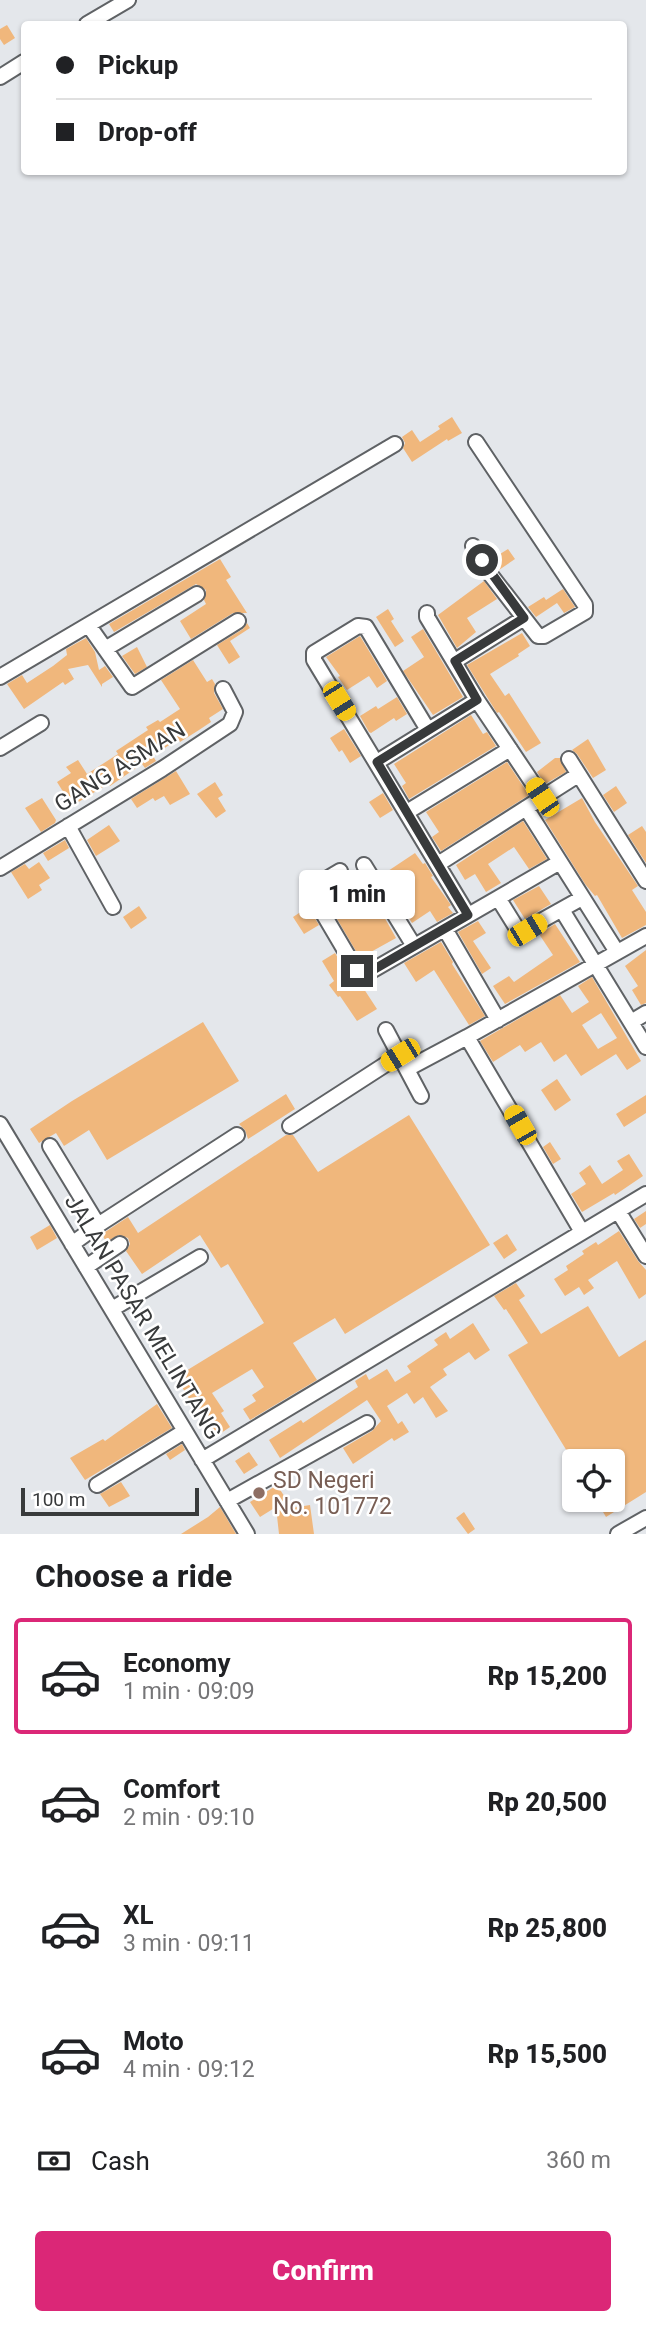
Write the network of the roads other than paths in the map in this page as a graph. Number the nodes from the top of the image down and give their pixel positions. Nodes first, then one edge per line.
1 (128, 0) edge
2 (92, 21) edge
3 (21, 64) edge
4 (0, 77) edge
5 (476, 442) dead end
6 (394, 444) dead end
7 (473, 546) dead end
8 (197, 594) dead end
9 (427, 613) dead end
10 (524, 618) junction
11 (238, 621) dead end
12 (89, 626) junction
13 (105, 649) junction
14 (455, 661) junction
15 (0, 677) edge
16 (223, 689) dead end
17 (477, 700) junction
18 (41, 723) dead end
19 (428, 730) junction
20 (0, 748) edge
21 (510, 749) junction
22 (569, 759) dead end
23 (377, 762) junction
24 (578, 775) junction
25 (542, 797) junction
26 (526, 808) junction
27 (407, 812) junction
28 (68, 826) junction
29 (560, 862) junction
30 (438, 864) junction
31 (364, 865) dead end
32 (0, 868) edge
33 (340, 871) dead end
34 (646, 881) edge
35 (498, 898) junction
36 (582, 898) junction
37 (113, 907) dead end
38 (562, 910) junction
39 (468, 915) junction
40 (444, 929) junction
41 (646, 936) edge
42 (414, 946) junction
43 (617, 952) junction
44 (596, 964) junction
45 (646, 1013) edge
46 (498, 1020) junction
47 (631, 1022) junction
48 (386, 1030) dead end
49 (467, 1037) junction
50 (646, 1047) edge
51 (400, 1055) junction
52 (407, 1069) junction
53 (421, 1096) dead end
54 (0, 1124) edge
55 (290, 1125) dead end
56 (237, 1135) dead end
57 (50, 1146) dead end
58 (646, 1194) edge
59 (618, 1212) junction
60 (97, 1225) junction
61 (582, 1232) junction
62 (72, 1244) junction
63 (120, 1244) dead end
64 (646, 1256) edge
65 (200, 1257) dead end
66 (86, 1267) junction
67 (112, 1309) junction
68 (367, 1423) dead end
69 (185, 1431) junction
70 (202, 1460) junction
71 (97, 1485) dead end
72 (227, 1501) junction
73 (646, 1518) edge
74 (247, 1534) edge
75 (618, 1534) edge

1 - 2 street
3 - 4 street
5 - 10 street
6 - 12 street
7 - 10 street
8 - 13 street
9 - 14 street
10 - 14 street
11 - 13 street
12 - 13 street
12 - 15 street
14 - 17 street
16 - 28 street, GANG ASMAN
17 - 19 street
17 - 21 street
18 - 20 street
19 - 23 street
19 - 23 street
21 - 25 street
21 - 27 street
22 - 24 street
23 - 27 street
24 - 25 street
24 - 34 street
25 - 26 street
26 - 29 street
26 - 30 street
27 - 30 street
28 - 32 street, GANG ASMAN
28 - 37 street
29 - 35 street
29 - 36 street
30 - 39 street
31 - 42 street
33 - 42 street
35 - 38 street
35 - 39 street
36 - 38 street
36 - 43 street
38 - 44 street
39 - 40 street
40 - 42 street
40 - 46 street
41 - 43 street
43 - 44 street
44 - 46 street
44 - 47 street
45 - 47 street
46 - 49 street
47 - 50 street
48 - 51 street
49 - 52 street
49 - 61 street
51 - 52 street
51 - 55 street
52 - 53 street
54 - 62 street, JALAN PASAR MELINTANG
56 - 60 street
57 - 60 street
58 - 59 street
59 - 61 street
59 - 64 street
60 - 62 street
61 - 70 street
62 - 66 street, JALAN PASAR MELINTANG
63 - 66 street
65 - 67 street
66 - 67 street, JALAN PASAR MELINTANG
67 - 69 street, JALAN PASAR MELINTANG
68 - 72 street
69 - 70 street, JALAN PASAR MELINTANG
69 - 71 street
70 - 72 street, JALAN PASAR MELINTANG
72 - 74 street, JALAN PASAR MELINTANG
73 - 75 street

